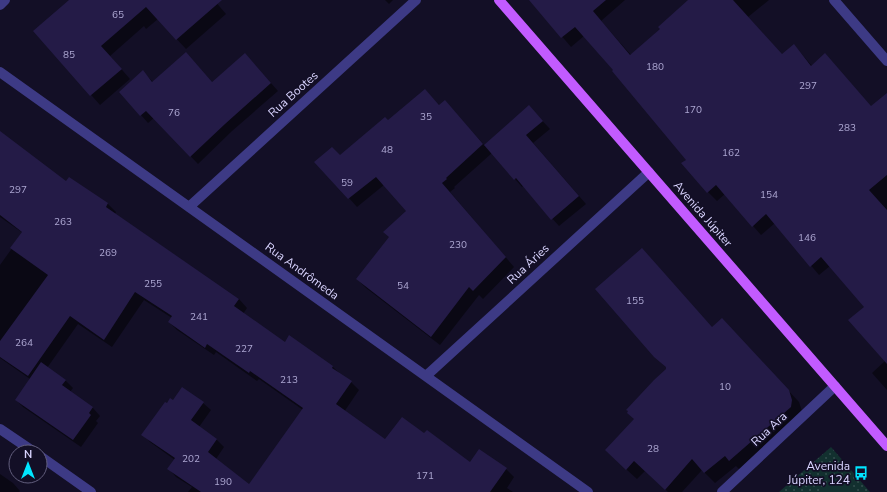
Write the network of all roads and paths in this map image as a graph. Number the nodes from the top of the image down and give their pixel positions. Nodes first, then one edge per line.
1 (5, 0) edge
2 (416, 0) edge
3 (499, 0) edge
4 (834, 0) edge
5 (0, 5) edge
6 (887, 61) edge
7 (0, 72) edge
8 (649, 172) junction
9 (189, 206) junction
10 (426, 376) junction
11 (834, 386) junction
12 (0, 428) edge
13 (23, 444) edge
14 (887, 446) edge
15 (48, 462) edge
16 (91, 492) edge
17 (588, 492) edge
18 (722, 492) edge

1 - 5 street
2 - 9 street, Rua Bootes
3 - 8 main road, Avenida Júpiter
4 - 6 street
7 - 9 street, Rua Andrômeda
8 - 10 street, Rua Áries
8 - 11 main road, Avenida Júpiter
9 - 10 street, Rua Andrômeda
10 - 17 street, Rua Andrômeda
11 - 14 main road, Avenida Júpiter
11 - 18 street, Rua Ara
12 - 13 street
15 - 16 street

